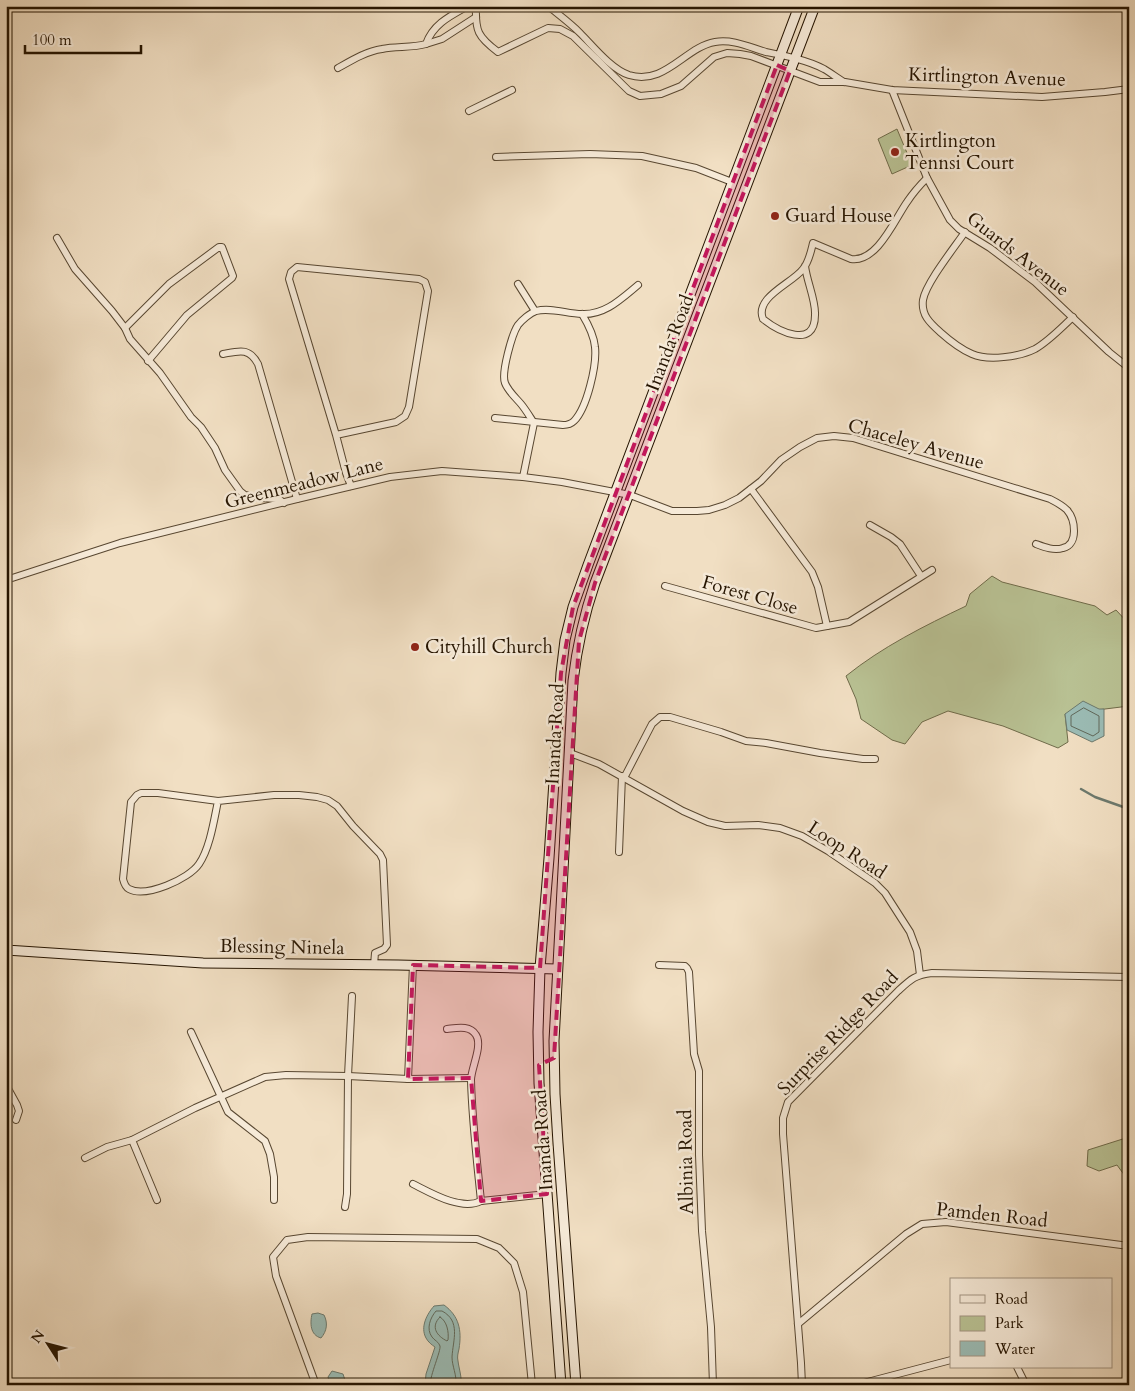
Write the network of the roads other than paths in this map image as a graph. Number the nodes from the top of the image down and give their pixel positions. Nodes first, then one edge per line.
1 (468, 6) edge
2 (476, 6) edge
3 (548, 6) edge
4 (799, 6) edge
5 (815, 6) edge
6 (476, 17) junction
7 (426, 44) junction
8 (781, 54) junction
9 (795, 59) junction
10 (777, 66) junction
11 (338, 68) dead end
12 (790, 71) junction
13 (845, 82) junction
14 (1129, 89) edge
15 (512, 90) dead end
16 (892, 90) junction
17 (469, 111) dead end
18 (496, 157) dead end
19 (928, 178) junction
20 (732, 182) junction
21 (965, 232) junction
22 (58, 238) dead end
23 (806, 266) junction
24 (518, 284) dead end
25 (638, 285) dead end
26 (535, 311) junction
27 (582, 314) junction
28 (1073, 316) junction
29 (125, 328) junction
30 (223, 354) dead end
31 (148, 361) junction
32 (1129, 368) edge
33 (495, 418) dead end
34 (534, 423) junction
35 (336, 435) junction
36 (523, 477) junction
37 (351, 486) junction
38 (752, 489) junction
39 (616, 493) junction
40 (630, 495) junction
41 (297, 499) junction
42 (284, 503) junction
43 (870, 525) dead end
44 (1036, 544) dead end
45 (932, 570) dead end
46 (921, 576) junction
47 (6, 580) edge
48 (664, 586) dead end
49 (827, 626) junction
50 (570, 753) junction
51 (875, 759) dead end
52 (623, 777) junction
53 (218, 801) junction
54 (566, 826) junction
55 (619, 852) dead end
56 (549, 858) junction
57 (6, 950) edge
58 (374, 965) junction
59 (413, 965) junction
60 (659, 965) dead end
61 (540, 968) junction
62 (557, 969) junction
63 (920, 974) junction
64 (1129, 977) edge
65 (352, 996) dead end
66 (448, 1029) dead end
67 (191, 1032) dead end
68 (554, 1058) junction
69 (539, 1065) junction
70 (348, 1076) junction
71 (471, 1078) junction
72 (408, 1079) junction
73 (6, 1085) edge
74 (221, 1096) junction
75 (16, 1120) dead end
76 (132, 1140) junction
77 (86, 1158) dead end
78 (413, 1184) dead end
79 (547, 1194) junction
80 (157, 1200) dead end
81 (274, 1200) dead end
82 (481, 1201) junction
83 (345, 1207) dead end
84 (1129, 1246) edge
85 (798, 1324) junction
86 (950, 1360) edge
87 (1018, 1368) edge
88 (316, 1385) edge
89 (532, 1385) edge
90 (561, 1385) edge
91 (576, 1385) edge
92 (713, 1385) edge
93 (802, 1385) edge
94 (856, 1385) edge
95 (1026, 1385) edge

1 - 7 street
2 - 6 street
3 - 8 street, Kirtlington Avenue
4 - 8 main road, Inanda Road
5 - 9 main road, Inanda Road
6 - 7 street
6 - 10 street, Kirtlington Avenue
7 - 11 street
8 - 9 street, Kirtlington Avenue
8 - 10 main road, Inanda Road
9 - 12 main road, Inanda Road
9 - 13 street, Kirtlington Avenue
10 - 12 street, Kirtlington Avenue
10 - 20 main road, Inanda Road
12 - 13 street, Kirtlington Avenue
12 - 40 main road, Inanda Road
13 - 16 street, Kirtlington Avenue
14 - 16 street, Kirtlington Avenue
15 - 17 street
16 - 19 street, Guards Avenue
18 - 20 street
19 - 21 street, Guards Avenue
19 - 23 street
20 - 39 main road, Inanda Road
21 - 28 street, Guards Avenue
21 - 28 street
22 - 29 street
23 - 23 street
24 - 26 street
25 - 27 street
26 - 27 street
26 - 34 street
27 - 34 street
28 - 32 street, Guards Avenue
29 - 31 street
29 - 31 street
30 - 41 street
31 - 42 street
33 - 34 street
34 - 36 street
35 - 35 street
35 - 37 street
36 - 37 street, Greenmeadow Lane
36 - 39 street, Greenmeadow Lane
37 - 41 street, Greenmeadow Lane
38 - 40 street, Chaceley Avenue
38 - 44 street, Chaceley Avenue
38 - 49 street
39 - 40 street, Chaceley Avenue
39 - 56 main road, Inanda Road
40 - 50 main road, Inanda Road
41 - 42 street, Greenmeadow Lane
42 - 47 street, Greenmeadow Lane
43 - 46 street
45 - 46 street, Forest Close
46 - 49 street, Forest Close
48 - 49 street, Forest Close
50 - 52 street, Loop Road
50 - 54 main road, Inanda Road
51 - 52 street
52 - 55 street
52 - 63 street, Loop Road
53 - 53 street
53 - 58 street
54 - 56 main road
54 - 62 main road, Inanda Road
56 - 61 main road, Inanda Road
57 - 58 main road, Blessing Ninela
58 - 59 main road, Blessing Ninela
59 - 61 main road, Blessing Ninela
59 - 72 street
60 - 92 street, Albinia Road
61 - 62 main road, Blessing Ninela
61 - 69 main road, Inanda Road
62 - 68 main road, Inanda Road
63 - 64 street, Surprise Ridge Road
63 - 85 street, Surprise Ridge Road
65 - 70 street
66 - 71 street
67 - 74 street
68 - 69 main road
68 - 91 main road, Inanda Road
69 - 79 main road, Inanda Road
70 - 72 street
70 - 74 street
70 - 83 street
71 - 72 street
71 - 82 street
73 - 75 street
74 - 76 street
74 - 81 street
76 - 77 street
76 - 80 street
78 - 82 street
79 - 82 street
79 - 90 main road, Inanda Road
84 - 85 street, Pamden Road
85 - 93 street, Surprise Ridge Road
86 - 94 street
87 - 95 street
88 - 89 street

